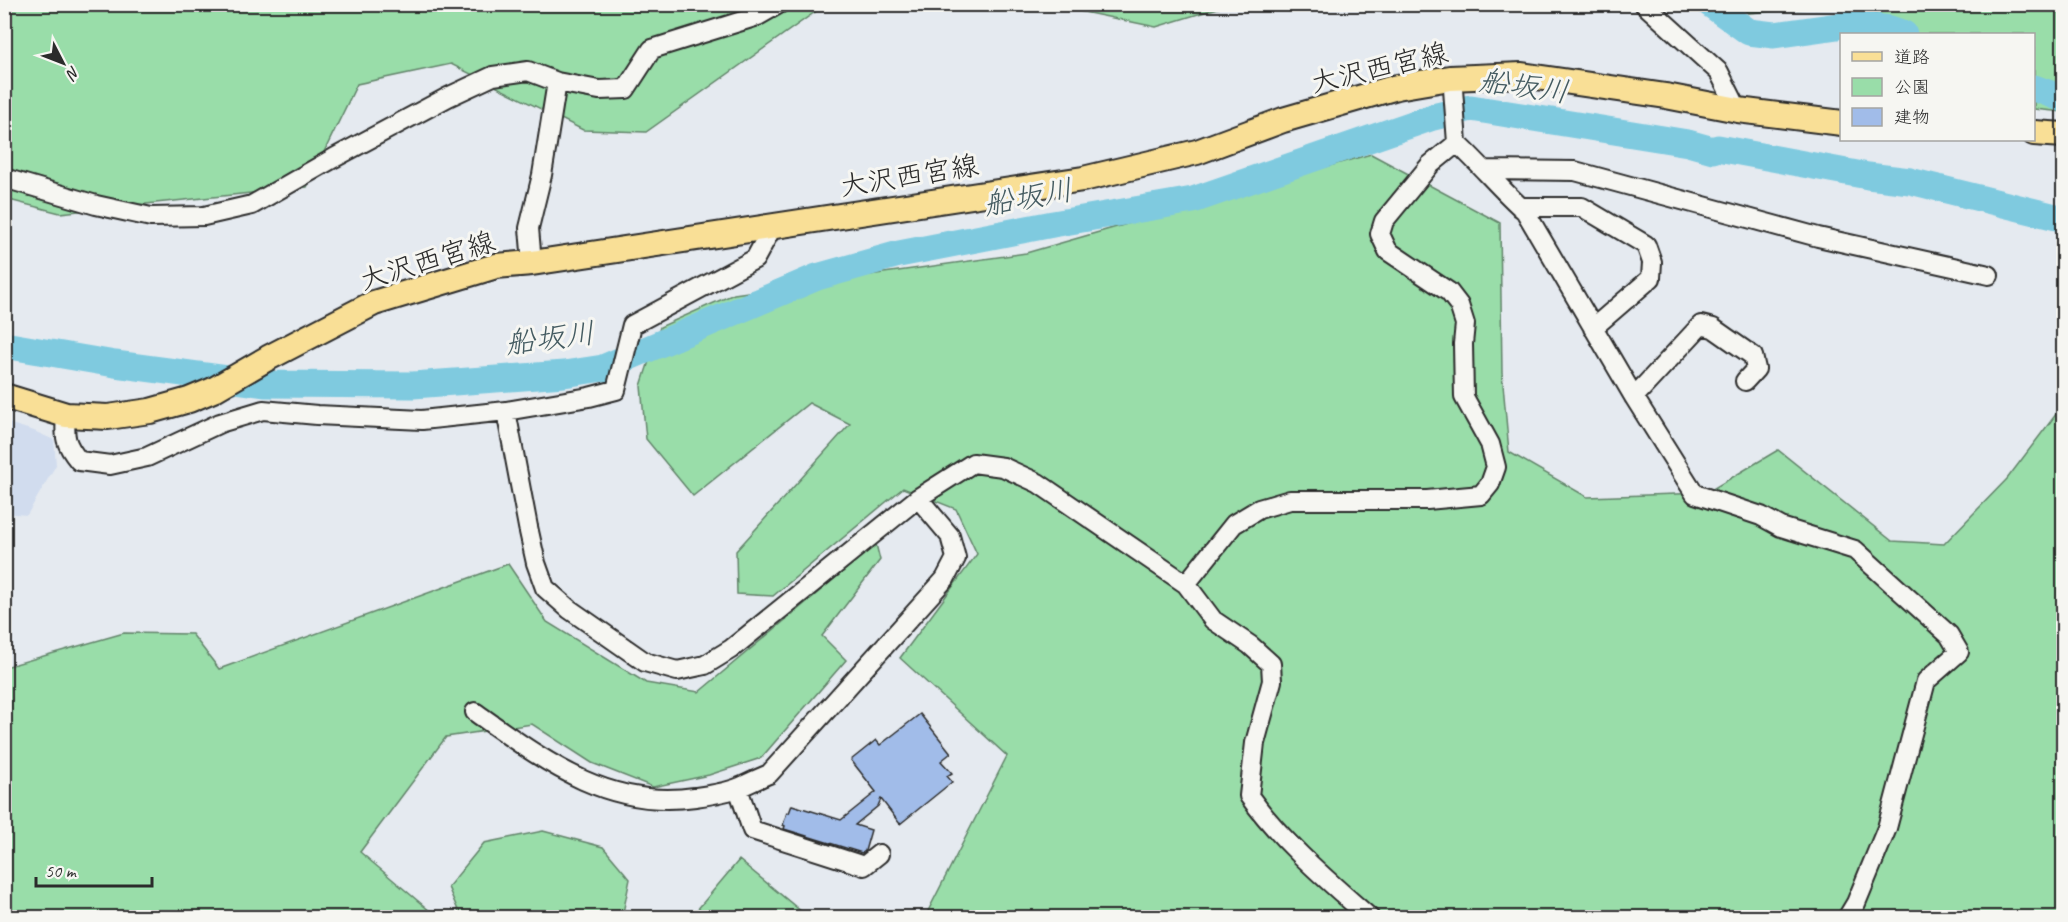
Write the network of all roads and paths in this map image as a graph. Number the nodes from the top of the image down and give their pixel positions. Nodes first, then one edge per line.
1 (779, 4) edge
2 (1644, 4) edge
3 (557, 82) junction
4 (1451, 83) junction
5 (1738, 110) junction
6 (1840, 123) edge
7 (2035, 134) edge
8 (2064, 135) edge
9 (1457, 139) junction
10 (1486, 170) junction
11 (4, 178) edge
12 (1520, 207) junction
13 (773, 226) junction
14 (532, 264) junction
15 (1989, 276) dead end
16 (1593, 328) junction
17 (1745, 381) dead end
18 (4, 396) edge
19 (1634, 398) junction
20 (506, 411) junction
21 (66, 415) junction
22 (918, 498) junction
23 (1186, 584) junction
24 (475, 712) dead end
25 (738, 788) junction
26 (879, 854) dead end
27 (1370, 918) edge
28 (1847, 918) edge

1 - 3 street
2 - 5 street
3 - 11 street
3 - 14 street
4 - 5 main road, 大沢西宮線
4 - 9 street
4 - 13 main road, 大沢西宮線
5 - 6 main road, 大沢西宮線
7 - 8 main road
9 - 10 street
9 - 23 street
10 - 12 street
10 - 15 street
12 - 16 street
12 - 16 street
13 - 14 main road, 大沢西宮線
13 - 20 street
14 - 21 main road, 大沢西宮線
16 - 19 street
17 - 19 street
18 - 21 main road, 大沢西宮線
19 - 28 street
20 - 21 street
20 - 22 street
22 - 23 street
22 - 25 street
23 - 27 street
24 - 25 street
25 - 26 street

